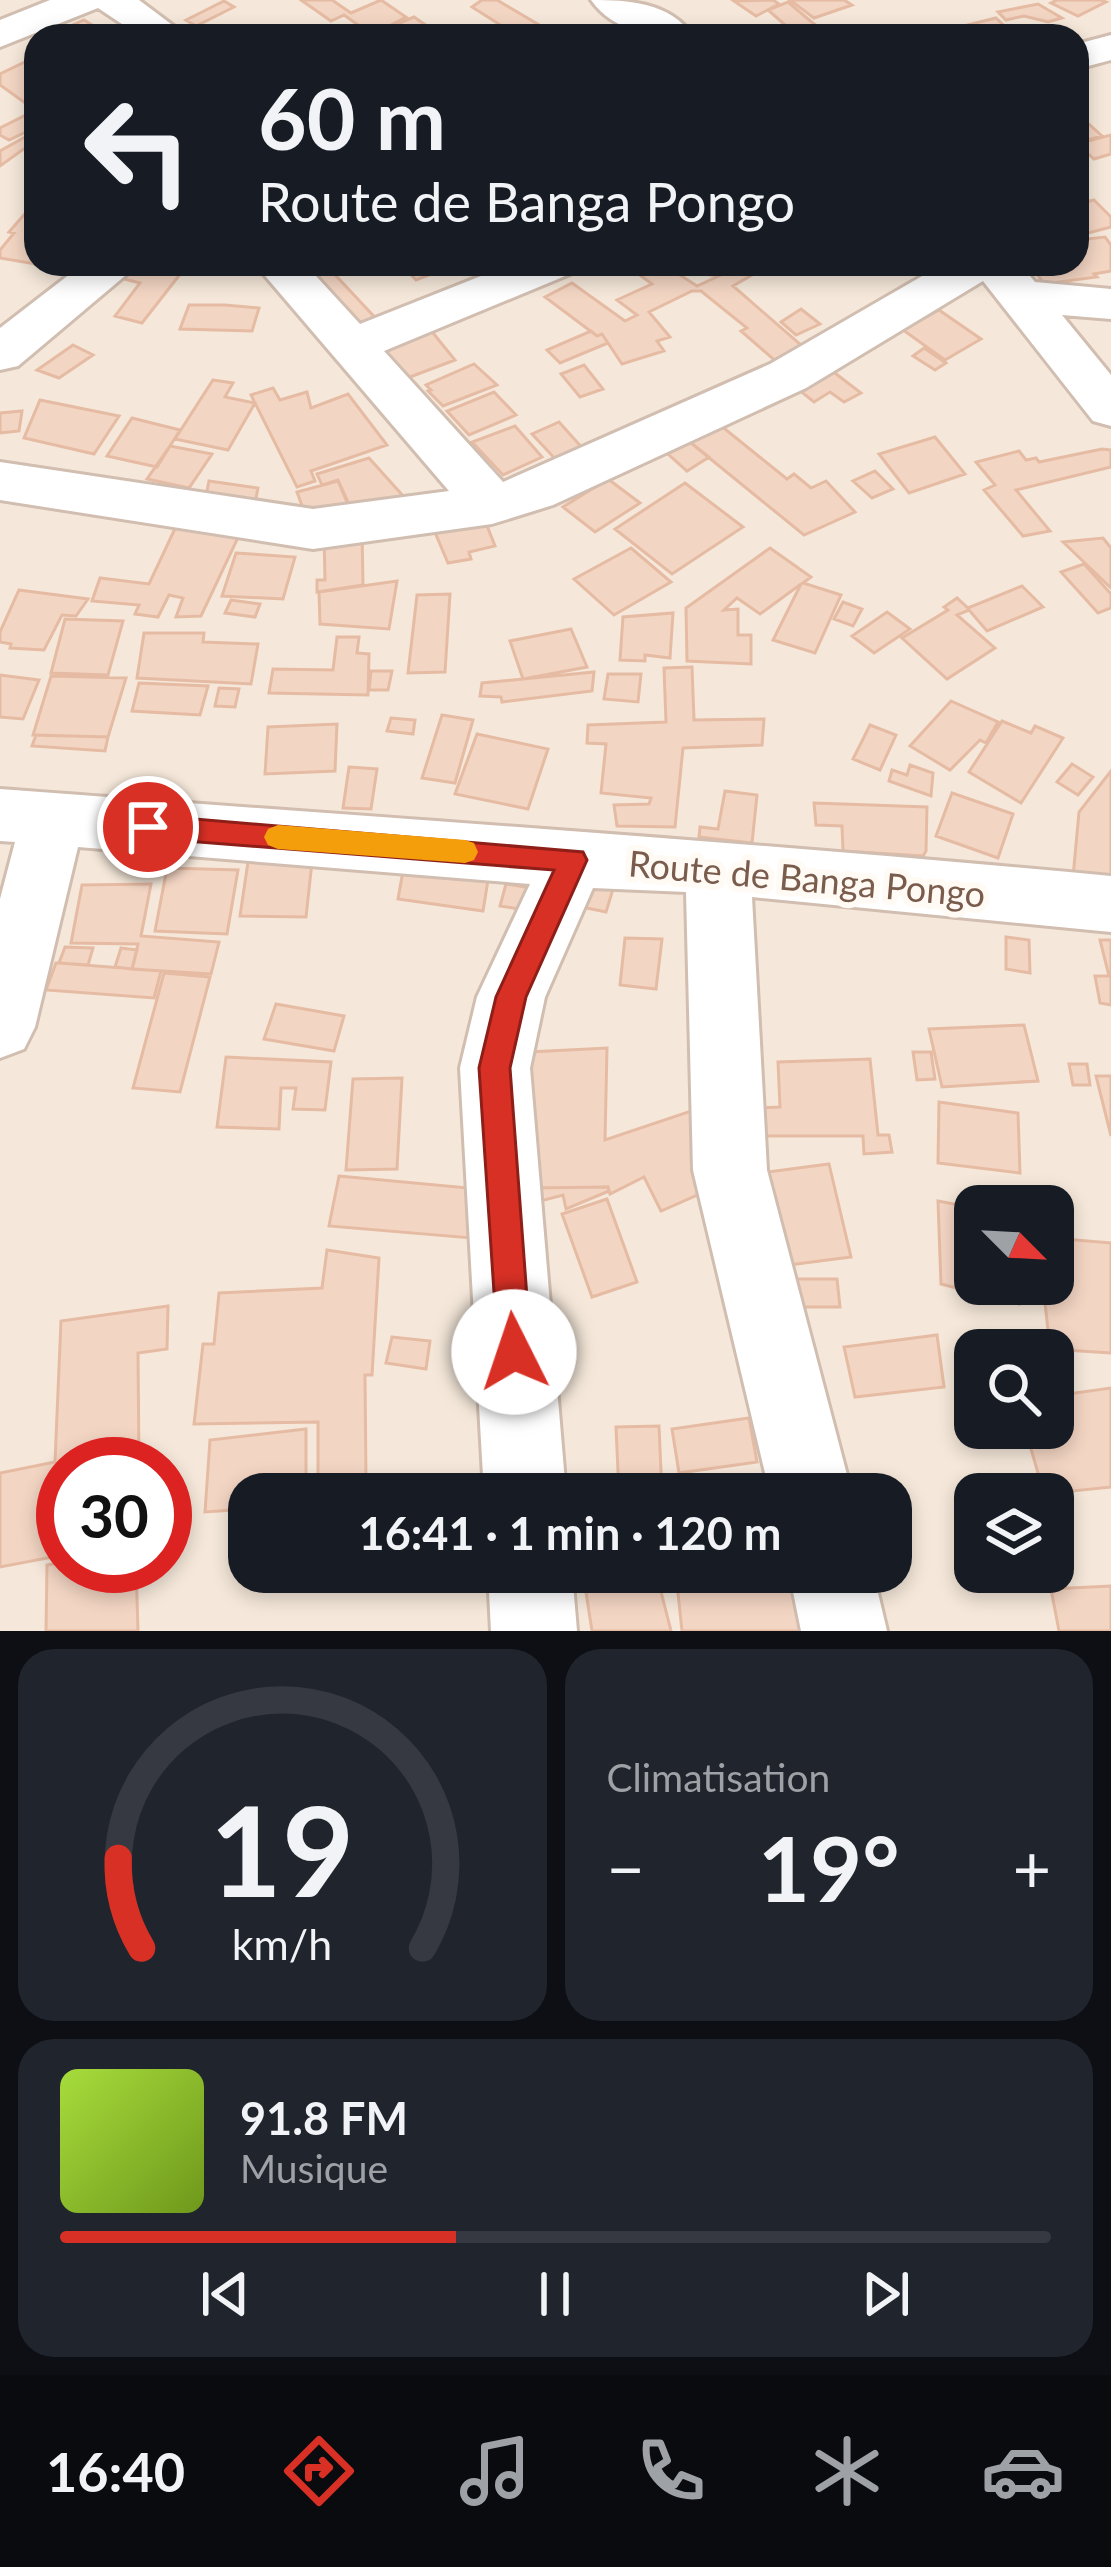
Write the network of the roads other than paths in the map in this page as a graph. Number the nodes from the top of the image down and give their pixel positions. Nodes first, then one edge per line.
1 (84, 0) edge
2 (112, 0) edge
3 (611, 0) edge
4 (26, 24) edge
5 (149, 24) edge
6 (642, 24) edge
7 (97, 276) edge
8 (290, 276) edge
9 (524, 276) edge
10 (963, 276) edge
11 (969, 276) edge
12 (977, 276) edge
13 (1111, 304) edge
14 (352, 346) junction
15 (0, 354) edge
16 (1111, 409) edge
17 (0, 482) edge
18 (492, 505) junction
19 (27, 817) edge
20 (573, 860) junction
21 (718, 866) junction
22 (1111, 904) edge
23 (0, 1027) edge
24 (524, 1473) edge
25 (806, 1473) edge
26 (531, 1593) edge
27 (836, 1593) edge
28 (534, 1631) edge
29 (844, 1631) edge

1 - 4 street
2 - 5 street
3 - 6 street
7 - 15 street
8 - 14 street
9 - 14 street
10 - 18 street
11 - 16 street
12 - 13 street
14 - 18 street
17 - 18 street
19 - 20 street, Route de Banga Pongo
19 - 23 street
20 - 21 street, Route de Banga Pongo
20 - 24 street
21 - 22 street, Route de Banga Pongo
21 - 25 street
26 - 28 street
27 - 29 street

